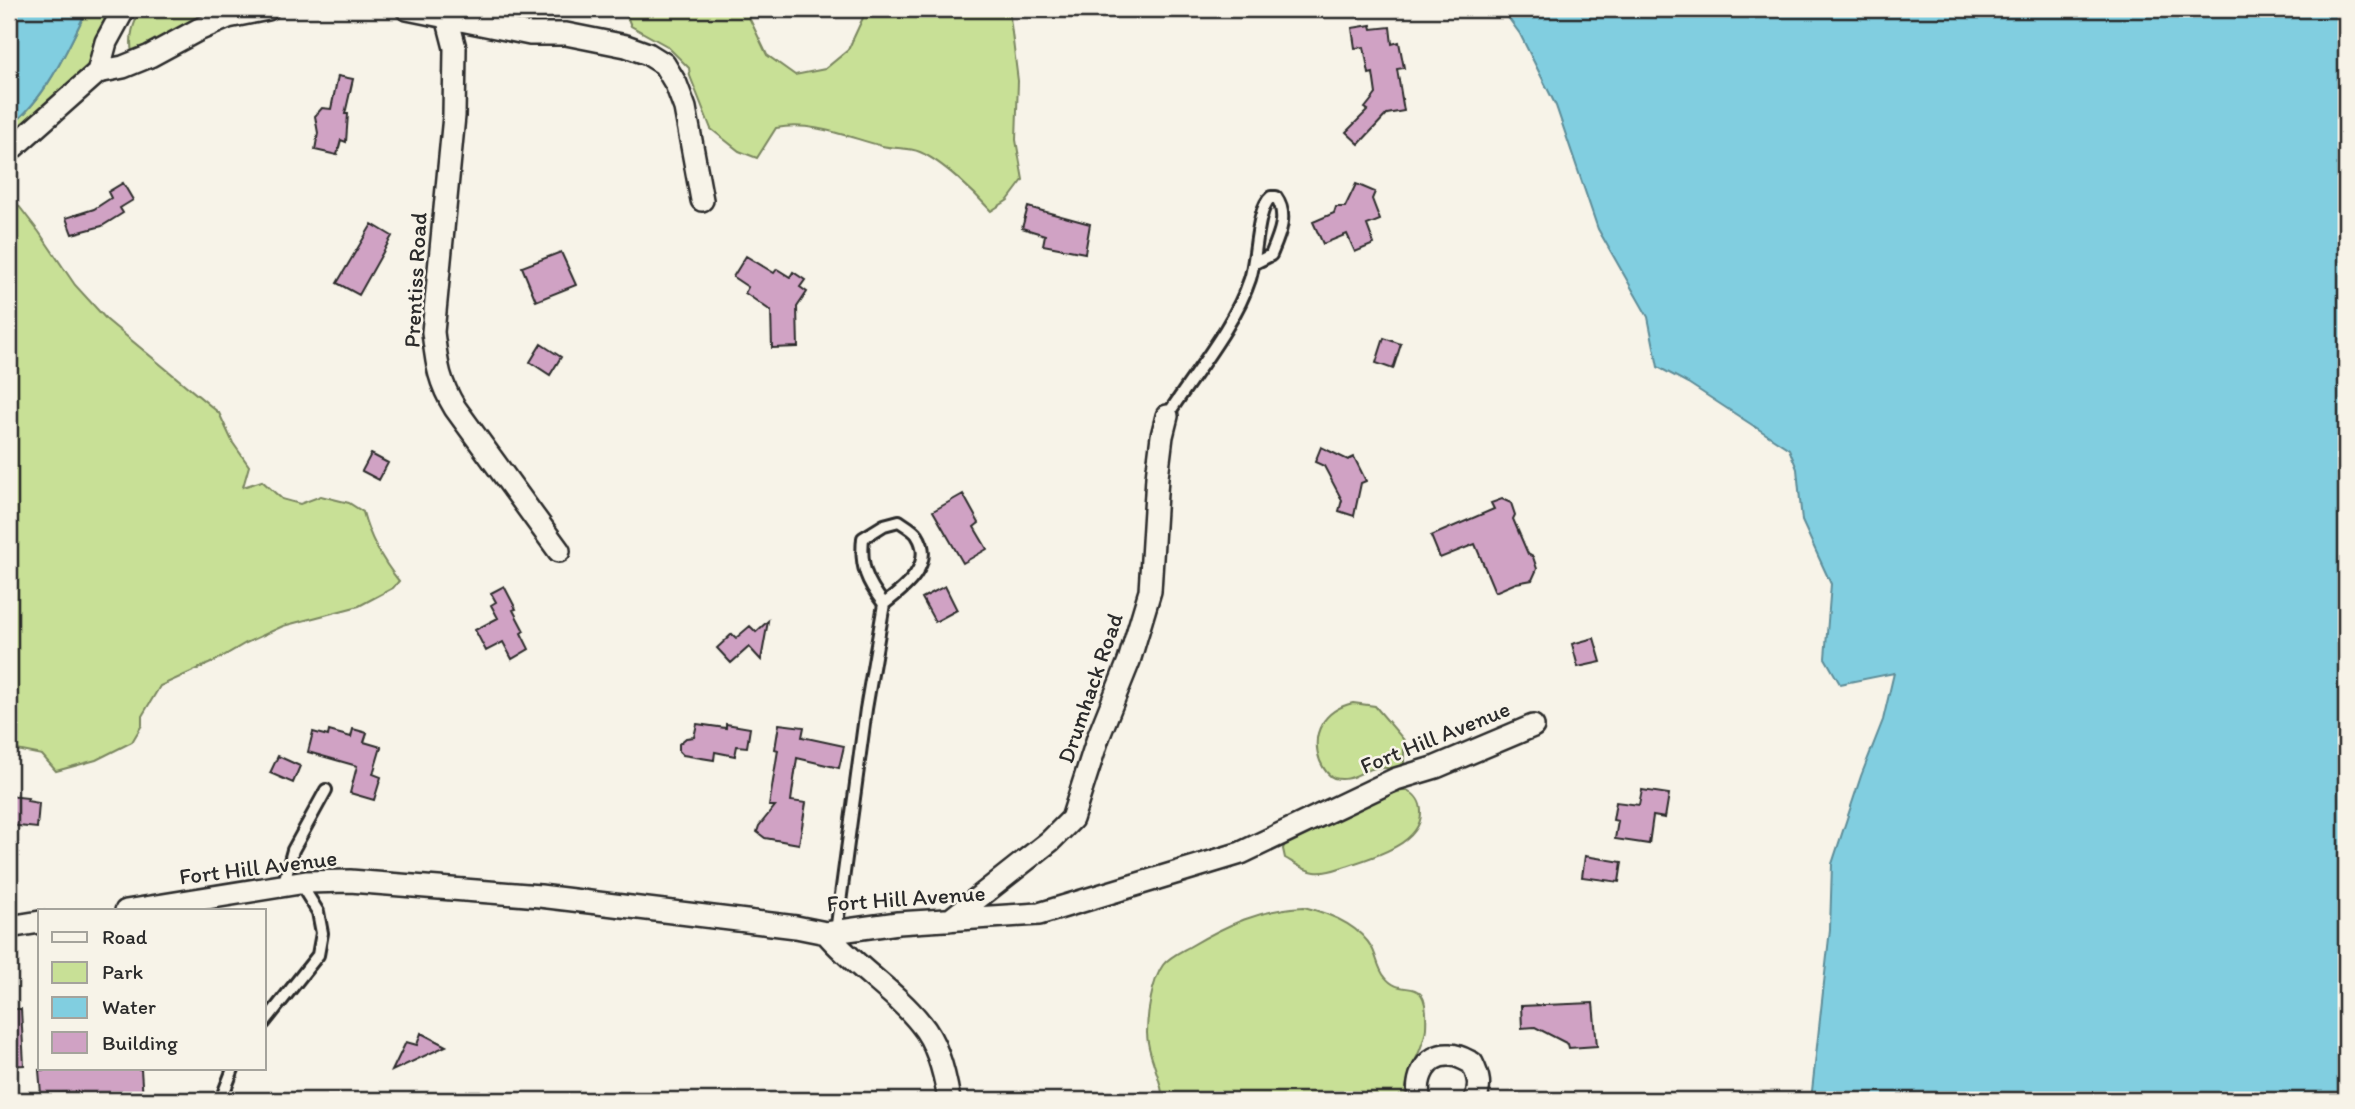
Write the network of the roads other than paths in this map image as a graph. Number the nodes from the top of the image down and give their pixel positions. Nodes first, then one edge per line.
1 (124, 9) edge
2 (268, 9) edge
3 (407, 9) edge
4 (447, 17) junction
5 (98, 72) junction
6 (9, 151) edge
7 (702, 200) dead end
8 (1255, 263) junction
9 (1167, 416) joint
10 (558, 551) dead end
11 (884, 604) junction
12 (1533, 726) dead end
13 (326, 790) dead end
14 (292, 885) junction
15 (139, 909) edge
16 (950, 920) junction
17 (38, 922) edge
18 (9, 926) edge
19 (831, 933) junction
20 (266, 1020) edge
21 (233, 1070) edge
22 (224, 1100) edge
23 (950, 1100) edge
24 (1420, 1100) edge
25 (1475, 1100) edge

1 - 5 street
2 - 5 street
3 - 4 street
4 - 7 street
4 - 10 street, Prentiss Road
5 - 6 street
8 - 8 lane
8 - 9 lane
9 - 16 street, Drumhack Road
11 - 11 lane
11 - 19 lane
12 - 16 street, Fort Hill Avenue
13 - 14 lane
14 - 15 street, Fort Hill Avenue
14 - 19 street, Fort Hill Avenue
14 - 20 lane
16 - 19 street, Fort Hill Avenue
17 - 18 street
19 - 23 street
21 - 22 lane
24 - 25 street

